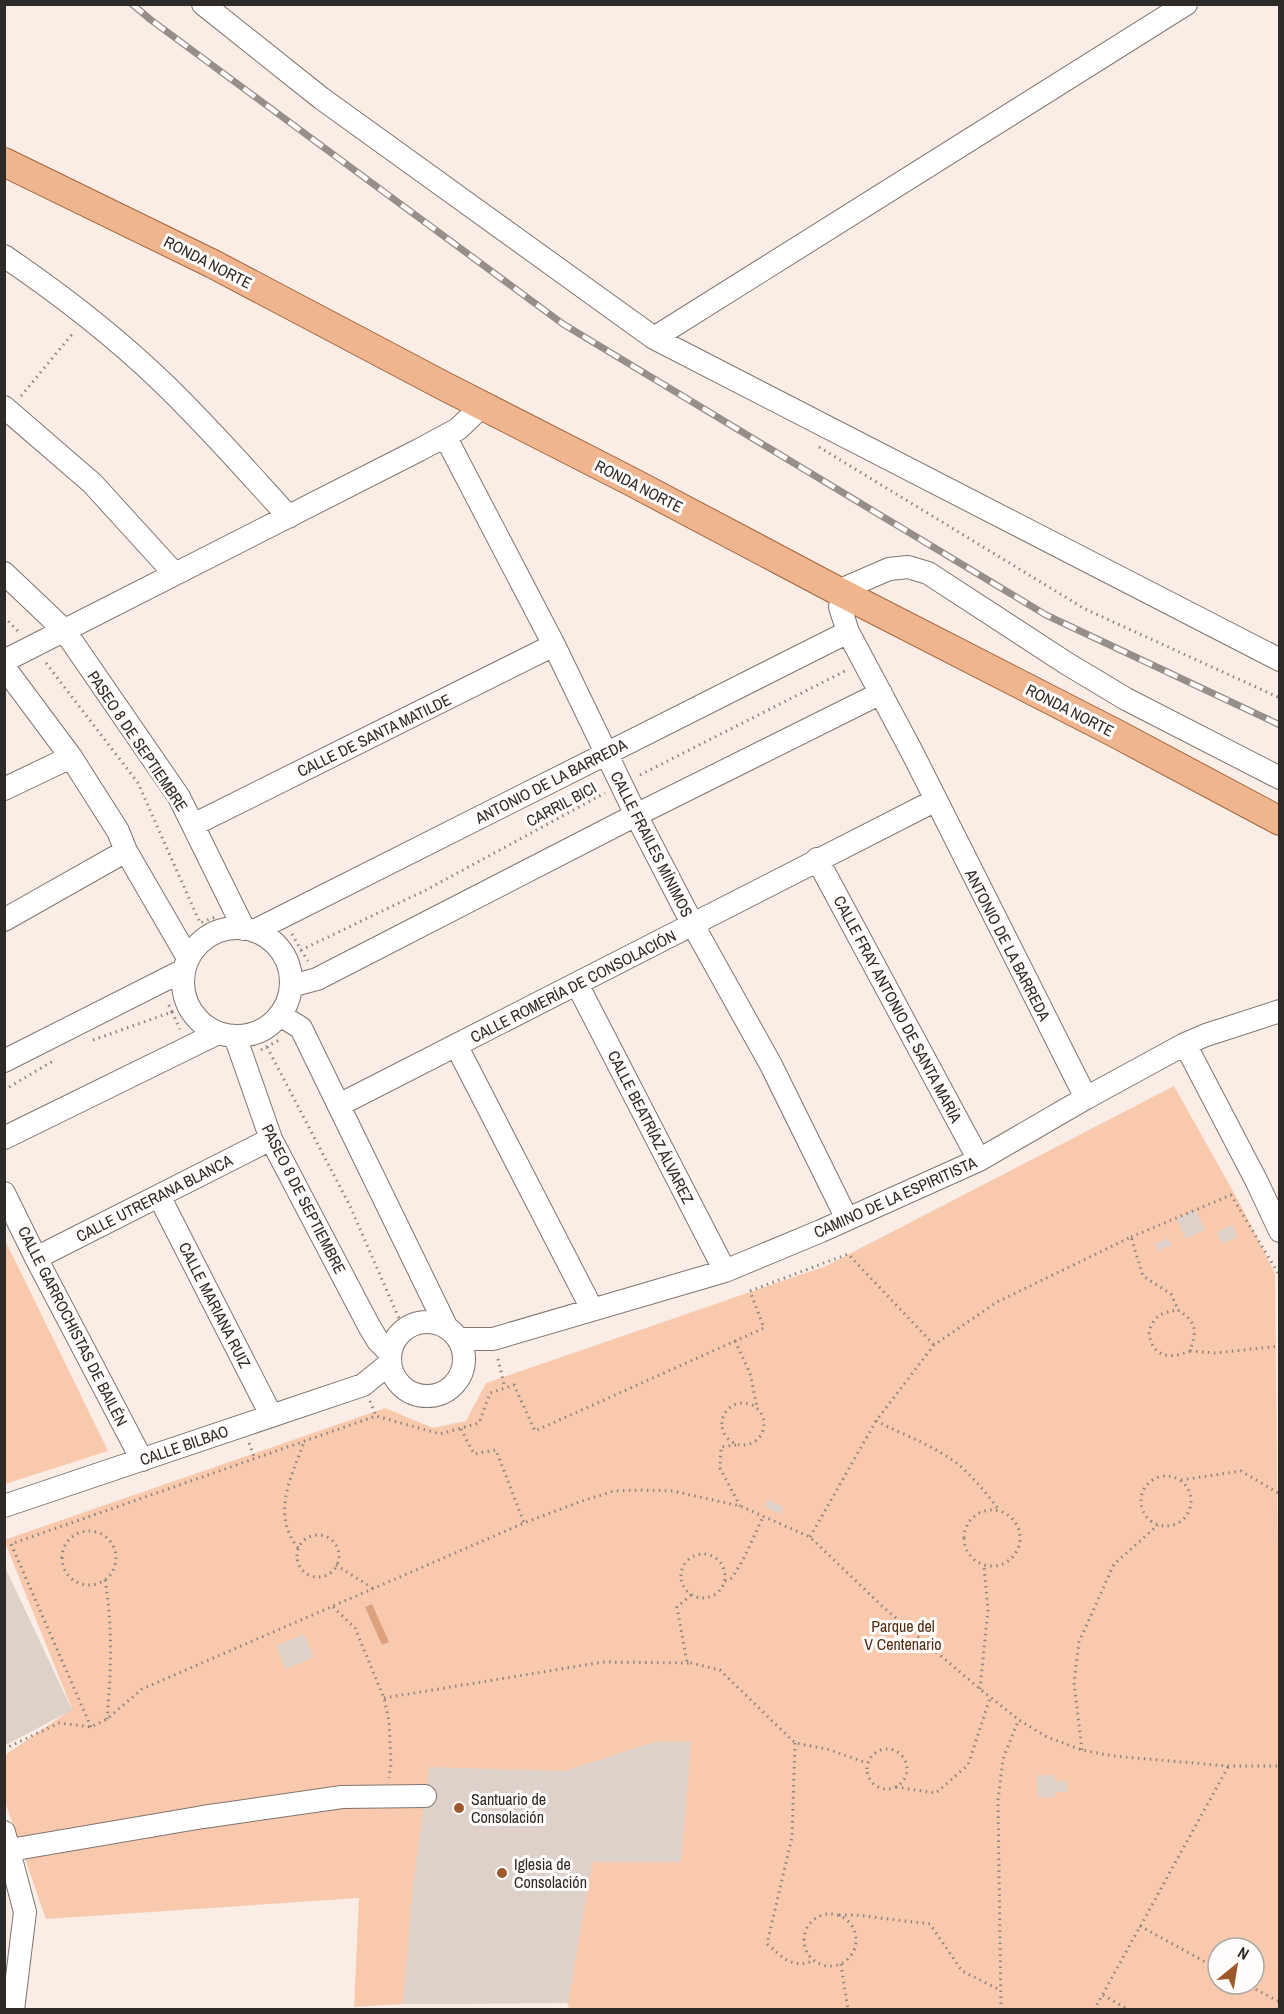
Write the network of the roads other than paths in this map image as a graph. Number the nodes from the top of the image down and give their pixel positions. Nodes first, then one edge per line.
1 (203, 4) edge
2 (1186, 4) edge
3 (4, 162) edge
4 (4, 256) edge
5 (654, 338) junction
6 (482, 406) junction
7 (7, 409) edge
8 (445, 436) junction
9 (289, 517) junction
10 (4, 573) edge
11 (174, 573) junction
12 (841, 592) junction
13 (64, 630) junction
14 (848, 632) junction
15 (554, 645) junction
16 (1280, 660) edge
17 (4, 661) edge
18 (4, 667) edge
19 (881, 693) junction
20 (605, 754) junction
21 (71, 757) junction
22 (1280, 778) edge
23 (4, 789) edge
24 (936, 800) junction
25 (636, 815) junction
26 (1276, 820) edge
27 (193, 825) junction
28 (126, 851) junction
29 (817, 859) junction
30 (4, 920) edge
31 (244, 924) junction
32 (693, 925) junction
33 (186, 964) junction
34 (577, 984) junction
35 (291, 986) junction
36 (1280, 1011) edge
37 (280, 1015) junction
38 (232, 1042) junction
39 (1185, 1044) junction
40 (456, 1045) junction
41 (4, 1060) edge
42 (1086, 1098) junction
43 (339, 1105) junction
44 (4, 1138) edge
45 (271, 1139) junction
46 (979, 1160) junction
47 (4, 1193) edge
48 (159, 1196) junction
49 (1272, 1201) edge
50 (847, 1219) junction
51 (1280, 1231) edge
52 (36, 1258) junction
53 (725, 1271) junction
54 (592, 1309) junction
55 (456, 1342) junction
56 (390, 1358) junction
57 (363, 1385) junction
58 (406, 1389) junction
59 (271, 1415) junction
60 (142, 1460) junction
61 (4, 1506) edge
62 (425, 1796) dead end
63 (6, 1844) edge
64 (15, 1916) edge
65 (13, 2010) edge

1 - 5 street
2 - 5 street
3 - 6 main road, RONDA NORTE
4 - 9 street
5 - 16 street
6 - 8 street
6 - 12 main road, RONDA NORTE
7 - 11 street
8 - 9 street
8 - 15 street, CALLE FRAILES MÍNIMOS
9 - 11 street
10 - 13 street, PASEO 8 DE SEPTIEMBRE
11 - 13 street
12 - 14 street, ANTONIO DE LA BARREDA
12 - 22 street
12 - 26 main road, RONDA NORTE
13 - 17 street
13 - 27 street, PASEO 8 DE SEPTIEMBRE
14 - 19 street, ANTONIO DE LA BARREDA
14 - 20 street, ANTONIO DE LA BARREDA
15 - 20 street, CALLE FRAILES MÍNIMOS
15 - 27 street, CALLE DE SANTA MATILDE
18 - 21 street
19 - 24 street, ANTONIO DE LA BARREDA
19 - 25 street
20 - 25 street, CALLE FRAILES MÍNIMOS
20 - 31 street, ANTONIO DE LA BARREDA
21 - 23 street
21 - 28 street
24 - 29 street, CALLE ROMERÍA DE CONSOLACIÓN
24 - 42 street, ANTONIO DE LA BARREDA
25 - 32 street, CALLE FRAILES MÍNIMOS
25 - 35 street
27 - 31 street, PASEO 8 DE SEPTIEMBRE
28 - 30 street
28 - 33 street
29 - 32 street, CALLE ROMERÍA DE CONSOLACIÓN
29 - 46 street, CALLE FRAY ANTONIO DE SANTA MARÍA
31 - 33 street
31 - 35 street
32 - 34 street, CALLE ROMERÍA DE CONSOLACIÓN
32 - 50 street, CALLE FRAILES MÍNIMOS
33 - 38 street
33 - 41 street
34 - 40 street, CALLE ROMERÍA DE CONSOLACIÓN
34 - 53 street, CALLE BEATRÍAZ ÁLVAREZ
35 - 37 street
36 - 39 street, CAMINO DE LA ESPIRITISTA
37 - 38 street
37 - 43 street
38 - 44 street
38 - 45 street, PASEO 8 DE SEPTIEMBRE
39 - 42 street, CAMINO DE LA ESPIRITISTA
39 - 49 street
40 - 43 street, CALLE ROMERÍA DE CONSOLACIÓN
40 - 54 street
42 - 46 street, CAMINO DE LA ESPIRITISTA
43 - 55 street
45 - 48 street, CALLE UTRERANA BLANCA
45 - 56 street, PASEO 8 DE SEPTIEMBRE
46 - 50 street, CAMINO DE LA ESPIRITISTA
47 - 52 street, CALLE GARROCHISTAS DE BAILÉN
48 - 52 street, CALLE UTRERANA BLANCA
48 - 59 street, CALLE MARIANA RUIZ
49 - 51 street
50 - 53 street, CAMINO DE LA ESPIRITISTA
52 - 60 street, CALLE GARROCHISTAS DE BAILÉN
53 - 54 street, CAMINO DE LA ESPIRITISTA
54 - 55 street, CAMINO DE LA ESPIRITISTA
55 - 56 street
55 - 58 street
56 - 57 street, CALLE BILBAO
56 - 58 street
57 - 58 street, CALLE BILBAO
57 - 59 street, CALLE BILBAO
59 - 60 street, CALLE BILBAO
60 - 61 street, CALLE BILBAO
62 - 63 street
63 - 64 street
64 - 65 street

